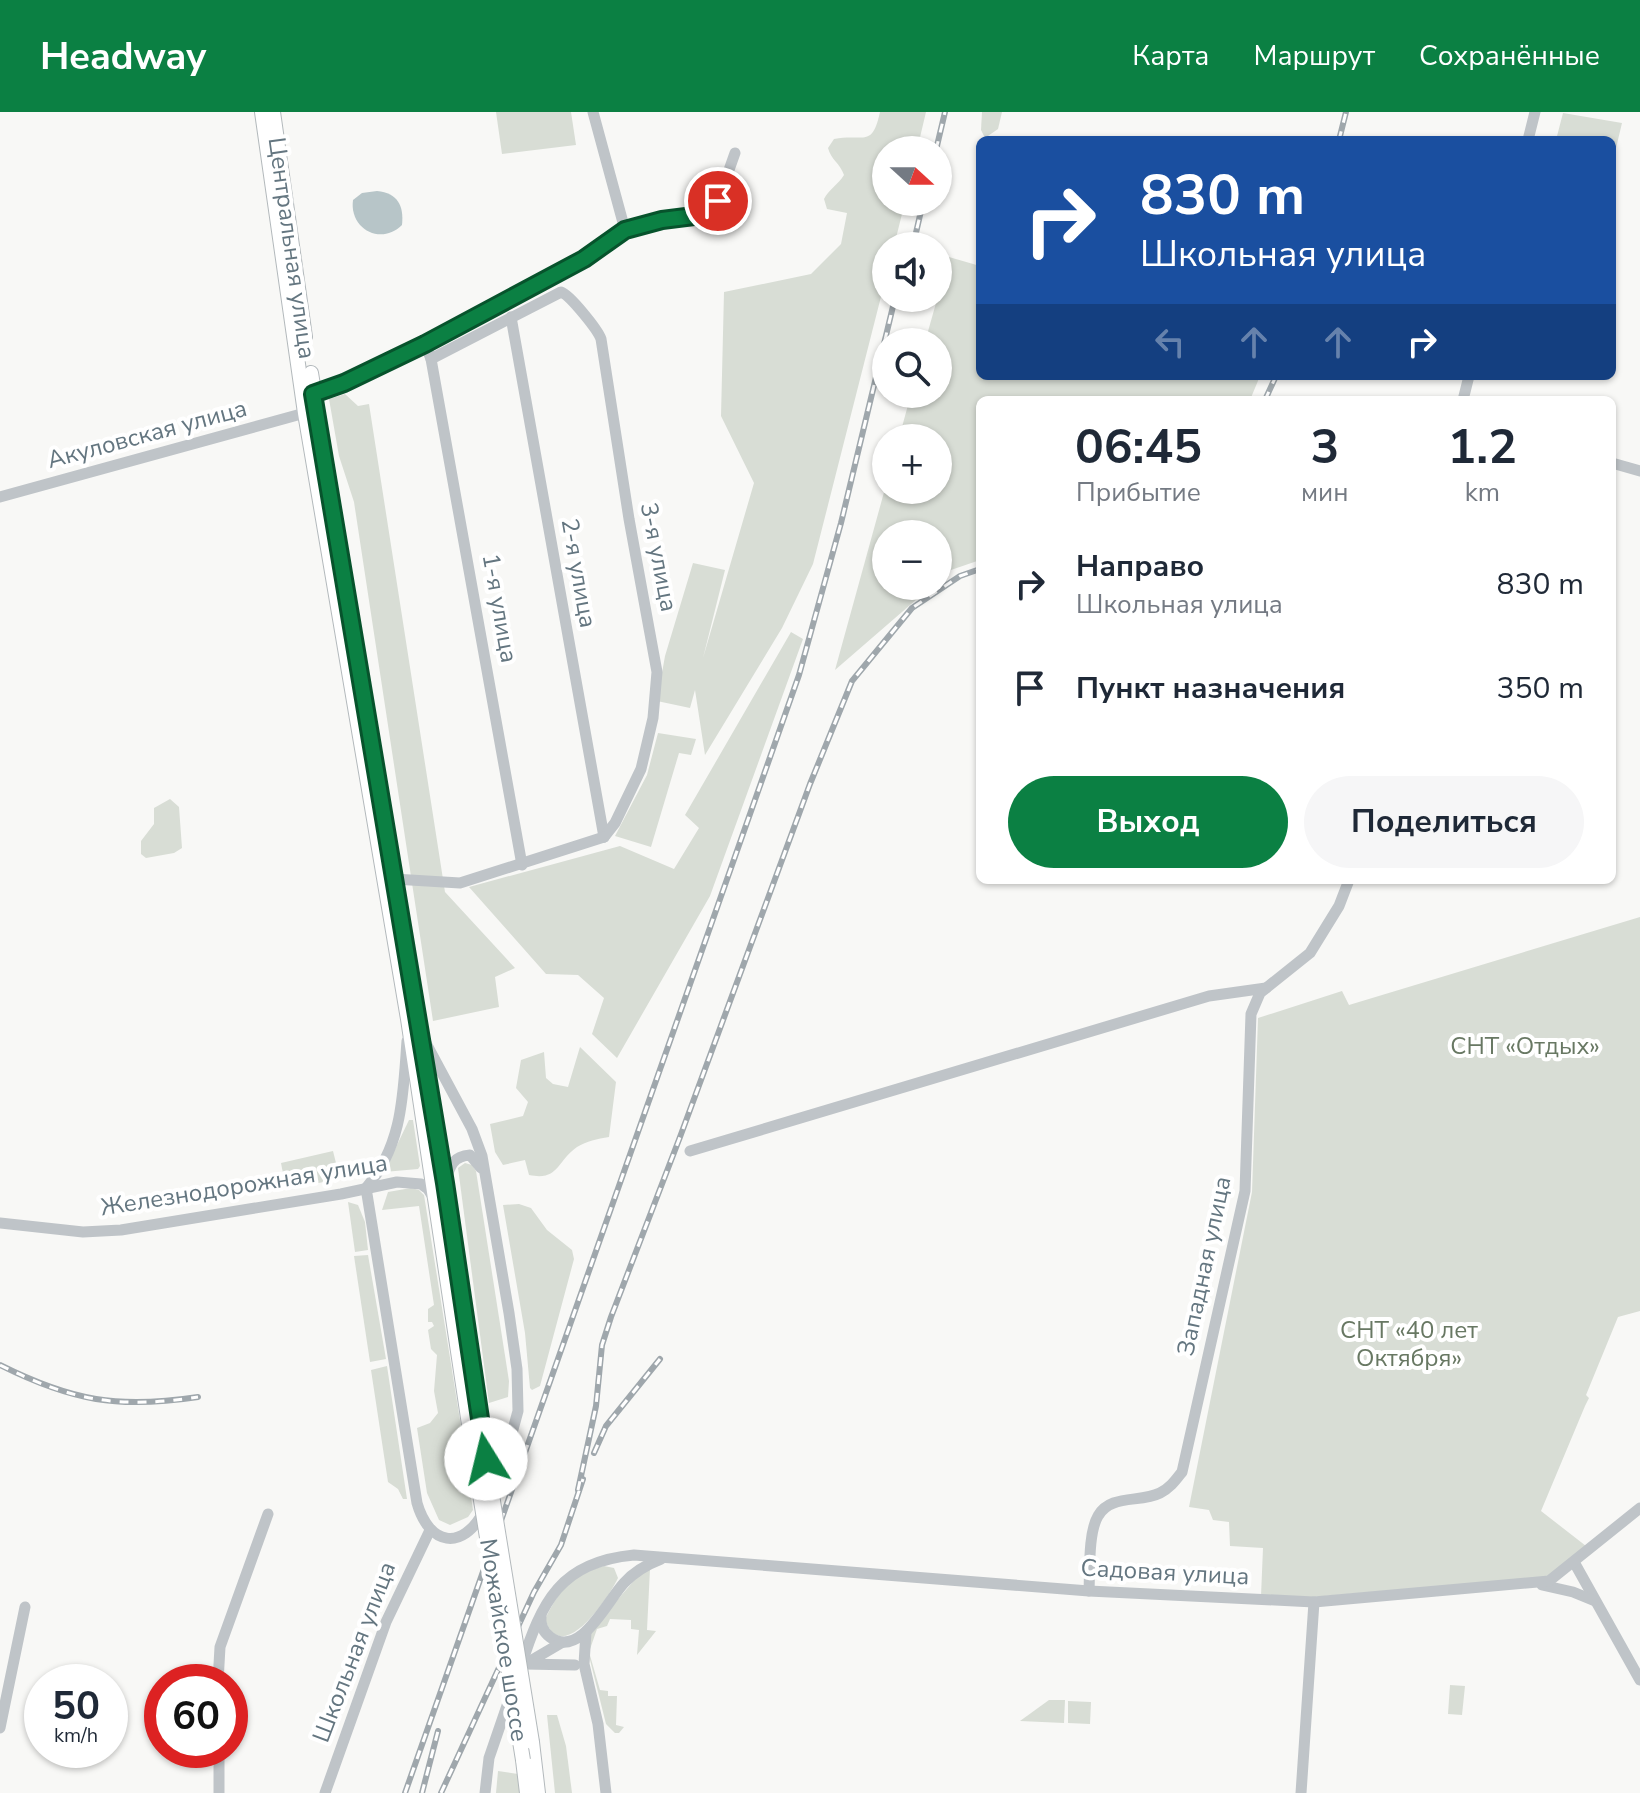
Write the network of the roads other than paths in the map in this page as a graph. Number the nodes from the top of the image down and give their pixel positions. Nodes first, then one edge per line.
1 (262, 112) edge
2 (273, 112) edge
3 (593, 112) edge
4 (1535, 112) edge
5 (1529, 136) edge
6 (735, 153) dead end
7 (625, 230) junction
8 (511, 317) junction
9 (425, 344) junction
10 (297, 349) joint
11 (431, 359) junction
12 (313, 389) junction
13 (310, 412) junction
14 (1616, 464) edge
15 (1640, 471) edge
16 (0, 497) edge
17 (604, 837) junction
18 (522, 865) junction
19 (394, 879) junction
20 (1347, 884) edge
21 (1267, 988) junction
22 (408, 1019) junction
23 (419, 1030) junction
24 (690, 1151) dead end
25 (486, 1179) junction
26 (445, 1183) junction
27 (366, 1188) junction
28 (437, 1205) junction
29 (0, 1223) edge
30 (1640, 1508) edge
31 (268, 1514) dead end
32 (430, 1530) junction
33 (615, 1557) junction
34 (661, 1559) junction
35 (1574, 1562) junction
36 (625, 1582) junction
37 (1533, 1584) junction
38 (1089, 1591) junction
39 (1595, 1601) junction
40 (1314, 1602) junction
41 (25, 1607) dead end
42 (542, 1610) junction
43 (586, 1631) junction
44 (562, 1643) junction
45 (219, 1664) edge
46 (523, 1665) junction
47 (575, 1665) junction
48 (1640, 1680) edge
49 (587, 1681) junction
50 (0, 1728) edge
51 (219, 1768) edge
52 (219, 1793) edge
53 (325, 1793) edge
54 (485, 1793) edge
55 (527, 1793) edge
56 (538, 1793) edge
57 (606, 1793) edge
58 (1301, 1793) edge

1 - 10 main road, Центральная улица
2 - 12 main road, Центральная улица
3 - 7 street
4 - 5 street
6 - 7 street
7 - 9 street
8 - 11 street
8 - 17 street, 2-я улица
8 - 17 street, 3-я улица
9 - 11 street, 1-я улица
9 - 12 street
10 - 13 main road, Можайское шоссе
11 - 18 street, 1-я улица
12 - 13 main road, Можайское шоссе
13 - 16 street, Акуловская улица
13 - 19 main road, Можайское шоссе
13 - 22 main road, Можайское шоссе
14 - 15 street
17 - 18 street
18 - 19 street
19 - 23 main road, Можайское шоссе
20 - 21 street, Западная улица
21 - 24 street
21 - 38 street, Западная улица
22 - 27 street
22 - 28 main road, Можайское шоссе
23 - 25 street
23 - 26 main road, Можайское шоссе
25 - 26 street
25 - 32 street
26 - 56 main road, Можайское шоссе, bridge
27 - 28 street, Железнодорожная улица
27 - 29 street, Железнодорожная улица
27 - 32 street
28 - 55 main road, Можайское шоссе, bridge
30 - 35 street, Садовая улица
31 - 45 street
32 - 53 street, Школьная улица
33 - 34 street, Садовая улица
33 - 36 street
33 - 42 street
34 - 36 street
34 - 38 street, Садовая улица
35 - 37 street, Садовая улица
35 - 39 street
36 - 43 street
37 - 39 street
37 - 40 street, Садовая улица
38 - 40 street, Садовая улица
39 - 48 street
40 - 58 street
41 - 50 street
42 - 44 street
42 - 46 street
43 - 44 street
43 - 49 street
44 - 46 street
44 - 47 street
46 - 47 street
46 - 54 street
47 - 49 street
49 - 57 street
51 - 52 street

